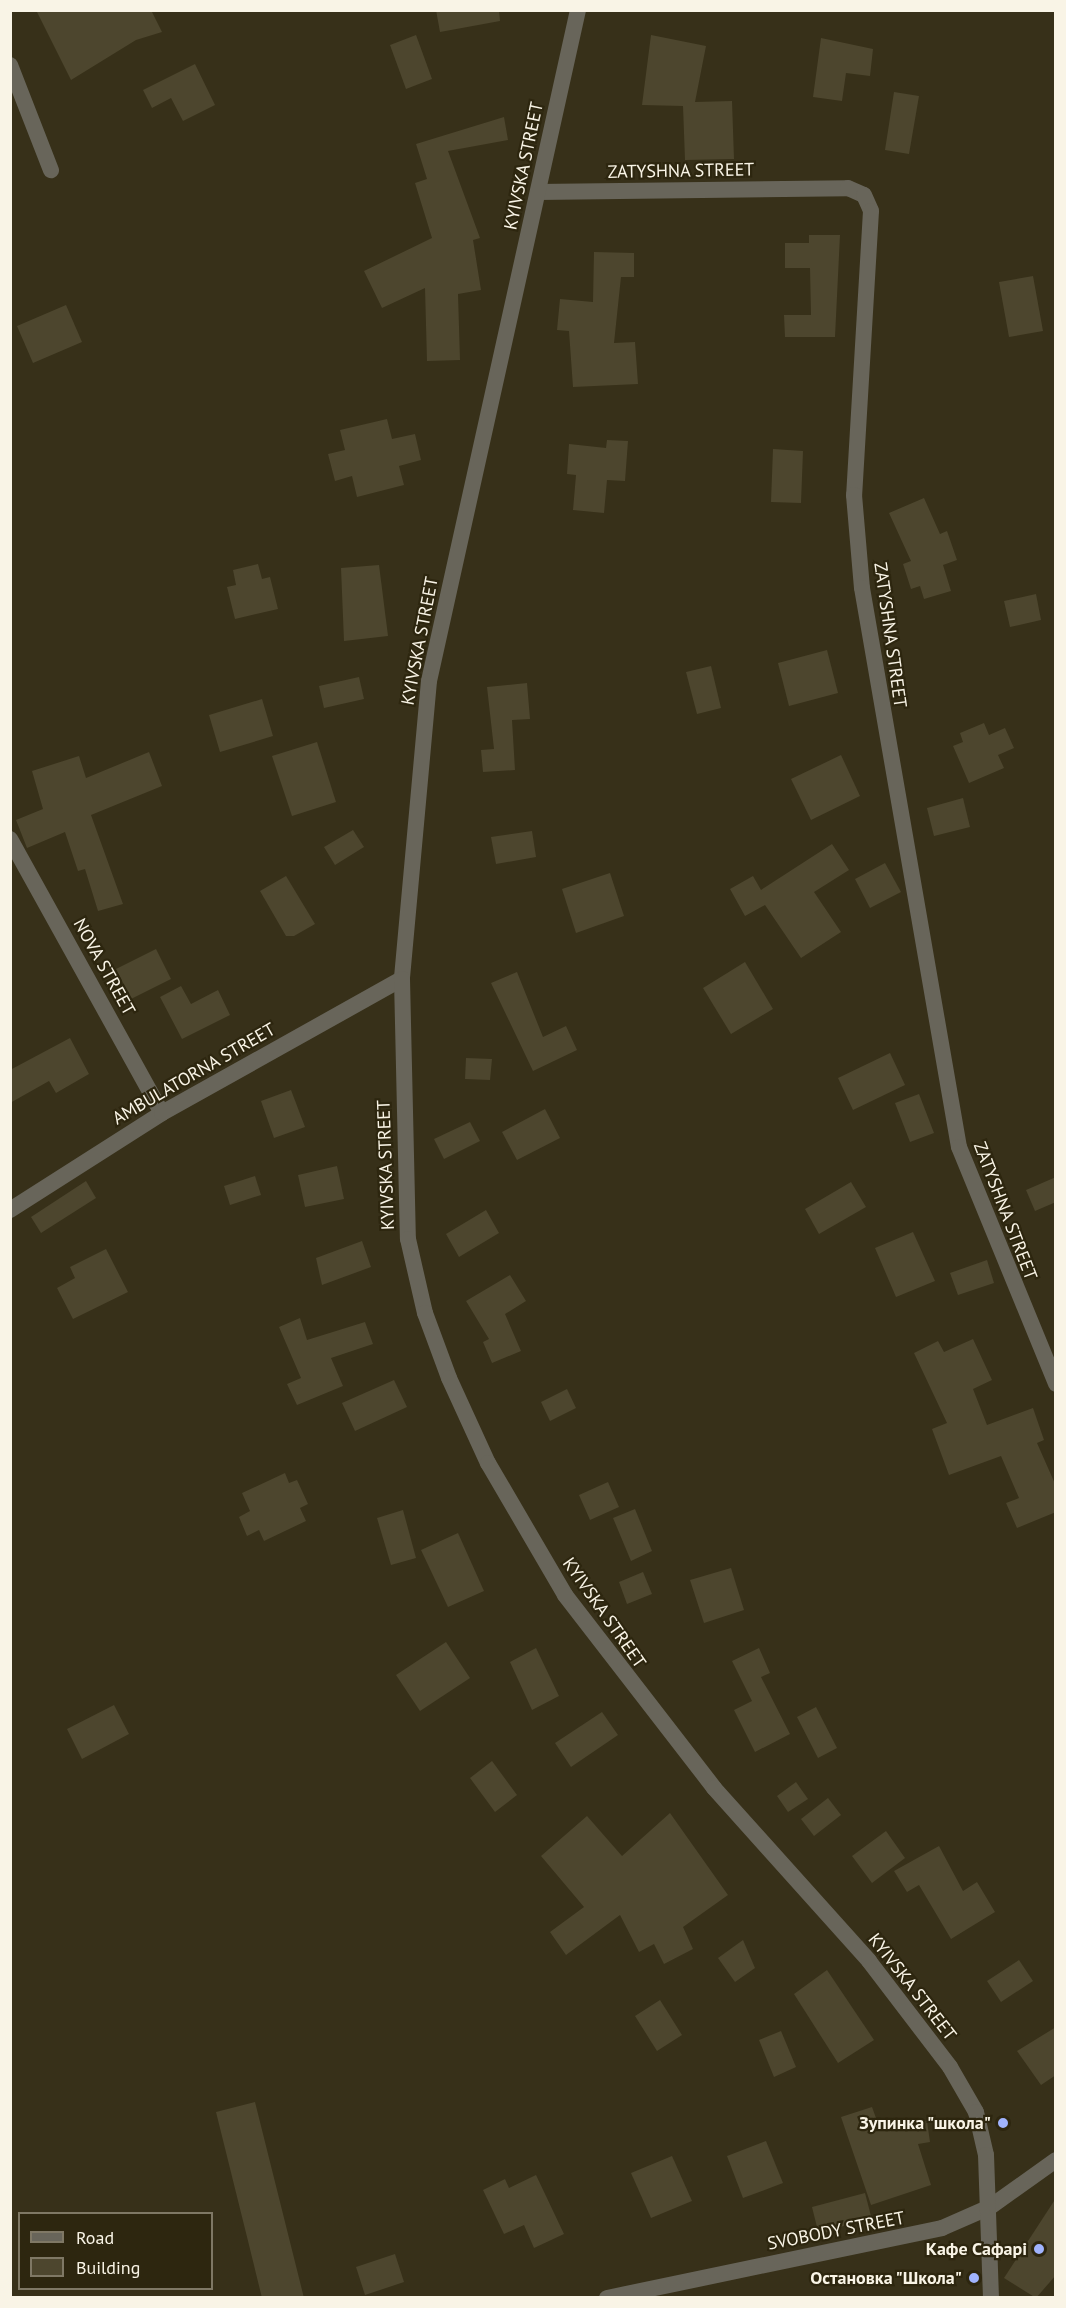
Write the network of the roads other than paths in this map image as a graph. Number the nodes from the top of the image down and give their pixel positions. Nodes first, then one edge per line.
1 (578, 10) edge
2 (10, 64) edge
3 (51, 170) dead end
4 (538, 192) junction
5 (10, 839) edge
6 (402, 979) junction
7 (162, 1113) junction
8 (10, 1210) edge
9 (1056, 1384) edge
10 (1054, 2164) edge
11 (990, 2207) junction
12 (607, 2298) edge
13 (990, 2298) edge

1 - 4 street, KYIVSKA STREET
2 - 3 street
4 - 6 street, KYIVSKA STREET
4 - 9 street, ZATYSHNA STREET
5 - 7 street, NOVA STREET
6 - 7 street, AMBULATORNA STREET
6 - 11 street, KYIVSKA STREET
7 - 8 street, AMBULATORNA STREET
10 - 11 street, SVOBODY STREET
11 - 12 street, SVOBODY STREET
11 - 13 street, KYIVSKA STREET

